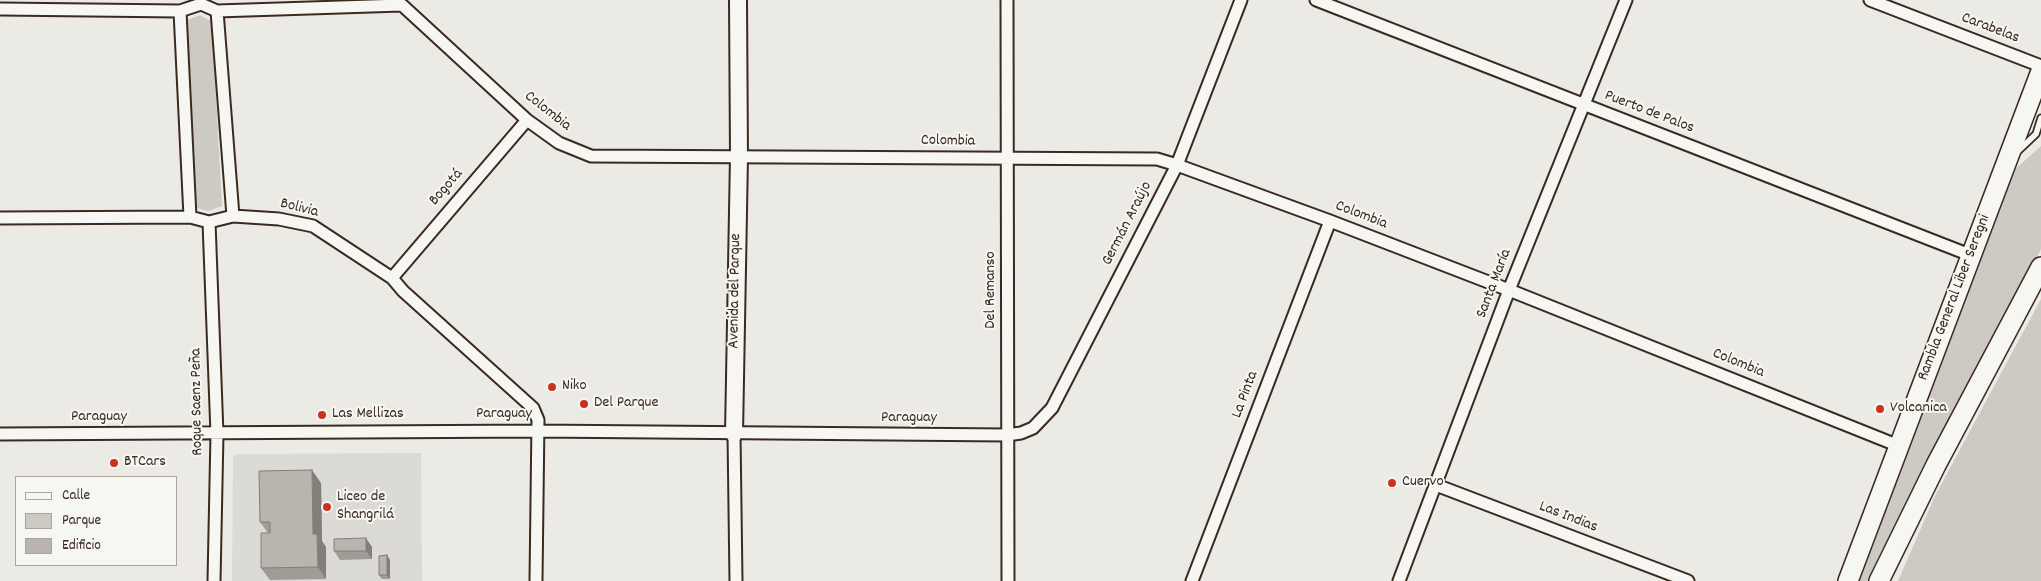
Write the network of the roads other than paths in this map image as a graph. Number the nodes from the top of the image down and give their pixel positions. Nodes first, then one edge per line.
1 (738, 0) edge
2 (1007, 0) edge
3 (1241, 0) edge
4 (1316, 0) edge
5 (1626, 0) edge
6 (1870, 0) edge
7 (201, 2) edge
8 (406, 2) edge
9 (0, 10) edge
10 (180, 11) junction
11 (217, 11) junction
12 (2041, 66) edge
13 (2041, 72) edge
14 (1584, 105) junction
15 (2041, 118) edge
16 (528, 120) junction
17 (739, 156) junction
18 (1008, 159) junction
19 (2007, 162) junction
20 (1177, 165) junction
21 (233, 216) junction
22 (190, 217) junction
23 (0, 218) edge
24 (1330, 221) junction
25 (209, 222) junction
26 (1970, 255) junction
27 (2041, 267) edge
28 (392, 278) junction
29 (1509, 290) junction
30 (537, 431) junction
31 (0, 434) edge
32 (216, 434) junction
33 (734, 434) junction
34 (1008, 435) junction
35 (1899, 446) junction
36 (1436, 485) junction
37 (214, 581) edge
38 (536, 581) edge
39 (736, 581) edge
40 (1008, 581) edge
41 (1192, 581) edge
42 (1399, 581) edge
43 (1688, 581) edge
44 (1848, 581) edge
45 (1880, 581) edge

1 - 17 street, Avenida del Parque
2 - 18 street, Del Remanso
3 - 20 street, Germán Araújo
4 - 14 street, Puerto de Palos
5 - 14 street, Santa María
6 - 12 street, Carabelas
7 - 10 street, Colombia
7 - 11 street, Colombia
8 - 11 street, Colombia
8 - 16 street, Colombia
9 - 10 street, Colombia
10 - 22 street
11 - 21 street
13 - 19 main road, Rambla General Liber Seregni
14 - 26 street, Puerto de Palos
14 - 29 street, Santa María
15 - 19 lane
16 - 17 street, Colombia
16 - 28 street, Bogotá
17 - 18 street, Colombia
17 - 33 street, Avenida del Parque
18 - 20 street, Colombia
18 - 34 street, Del Remanso
19 - 26 main road, Rambla General Liber Seregni
20 - 24 street, Colombia
20 - 34 street, Germán Araújo
21 - 25 street, Bolivia
21 - 28 street, Bolivia
22 - 23 street, Bolivia
22 - 25 street, Bolivia
24 - 29 street, Colombia
24 - 41 street, La Pinta
25 - 32 street, Roque Saenz Peña
26 - 35 main road, Rambla General Liber Seregni
27 - 45 main road
28 - 30 street, Bolivia
29 - 35 street, Colombia
29 - 36 street, Santa María
30 - 32 street, Paraguay
30 - 33 street, Paraguay
30 - 38 street, Bolivia
31 - 32 street, Paraguay
32 - 37 street, Roque Saenz Peña
33 - 34 street, Paraguay
33 - 39 street, Avenida del Parque
34 - 40 street, Del Remanso
35 - 44 main road, Rambla General Liber Seregni
36 - 42 street, Santa María
36 - 43 street, Las Indias

